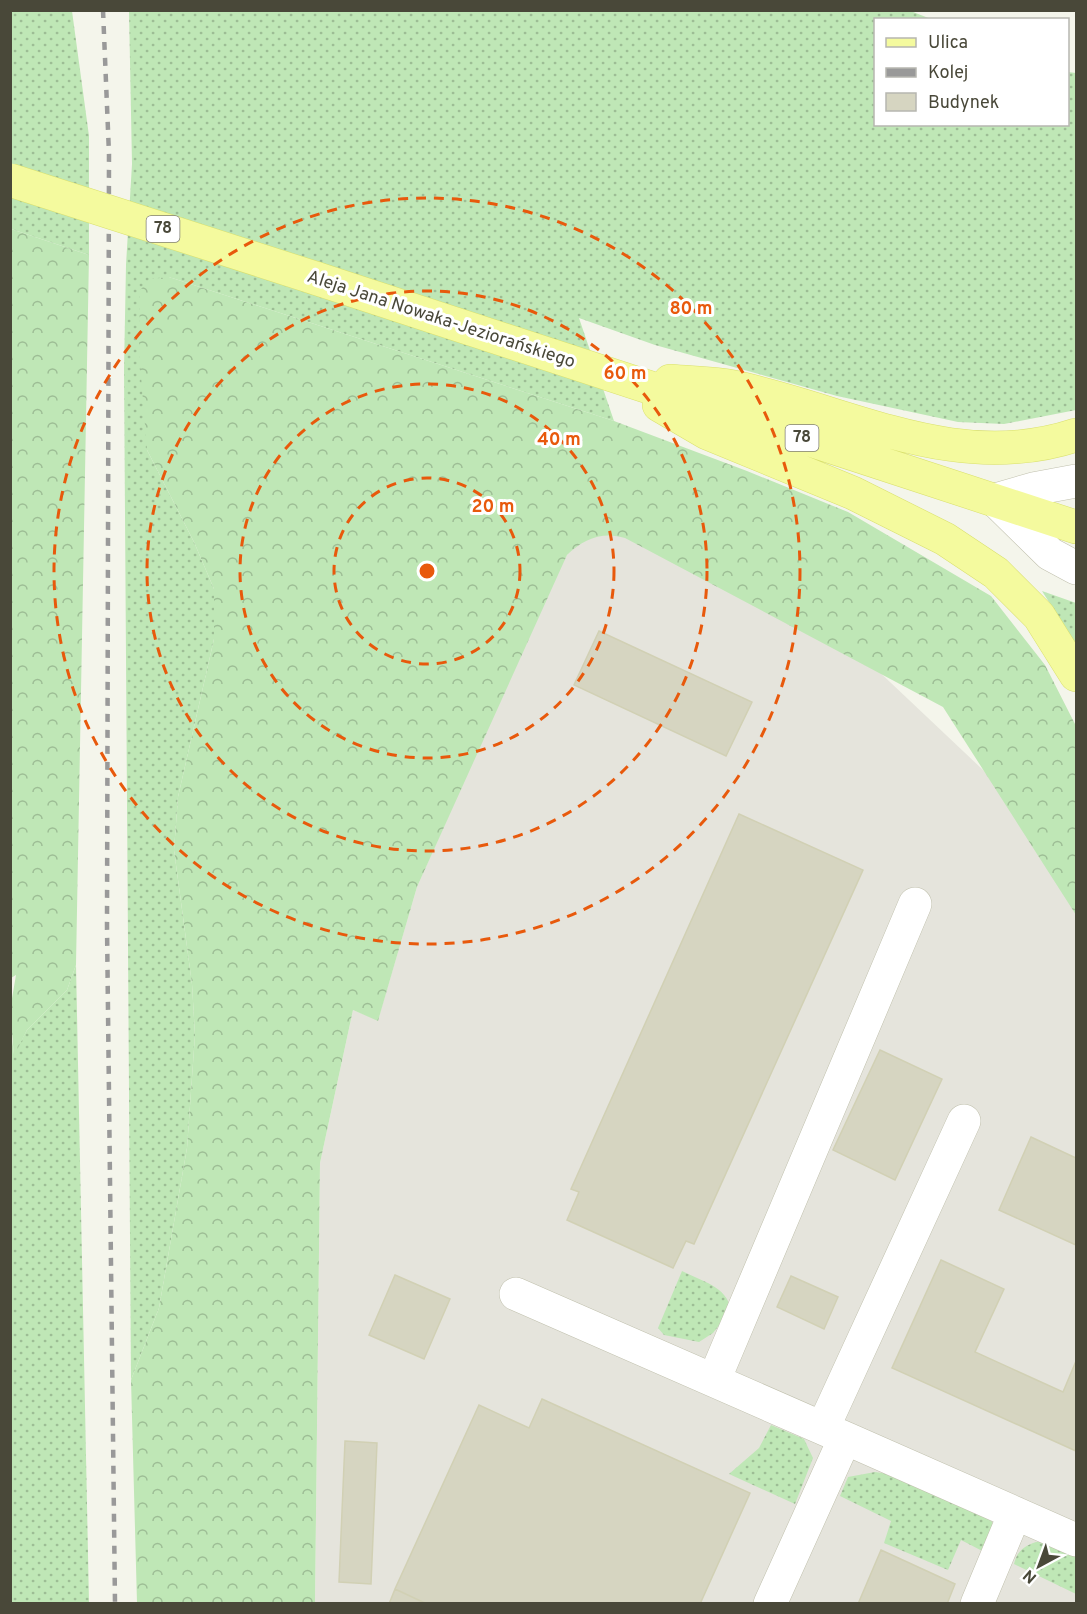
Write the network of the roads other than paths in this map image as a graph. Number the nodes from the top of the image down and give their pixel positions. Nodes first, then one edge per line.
1 (10, 180) edge
2 (609, 375) junction
3 (1077, 435) edge
4 (1077, 481) edge
5 (995, 500) junction
6 (1077, 527) edge
7 (1077, 568) edge
8 (1077, 675) edge
9 (915, 904) dead end
10 (964, 1121) dead end
11 (516, 1294) dead end
12 (714, 1380) junction
13 (834, 1433) junction
14 (1015, 1513) junction
15 (1077, 1540) edge
16 (770, 1604) edge
17 (977, 1604) edge

1 - 2 main road, Aleja Jana Nowaka-Jeziorańskiego / 78, bridge
2 - 3 main road
2 - 5 main road, Aleja Jana Nowaka-Jeziorańskiego / 78
2 - 8 main road
4 - 5 lane
5 - 6 main road, Aleja Jana Nowaka-Jeziorańskiego / 78
5 - 7 lane
9 - 12 lane
10 - 13 lane
11 - 12 lane
12 - 13 lane
13 - 14 lane
13 - 16 lane
14 - 15 lane
14 - 17 lane

